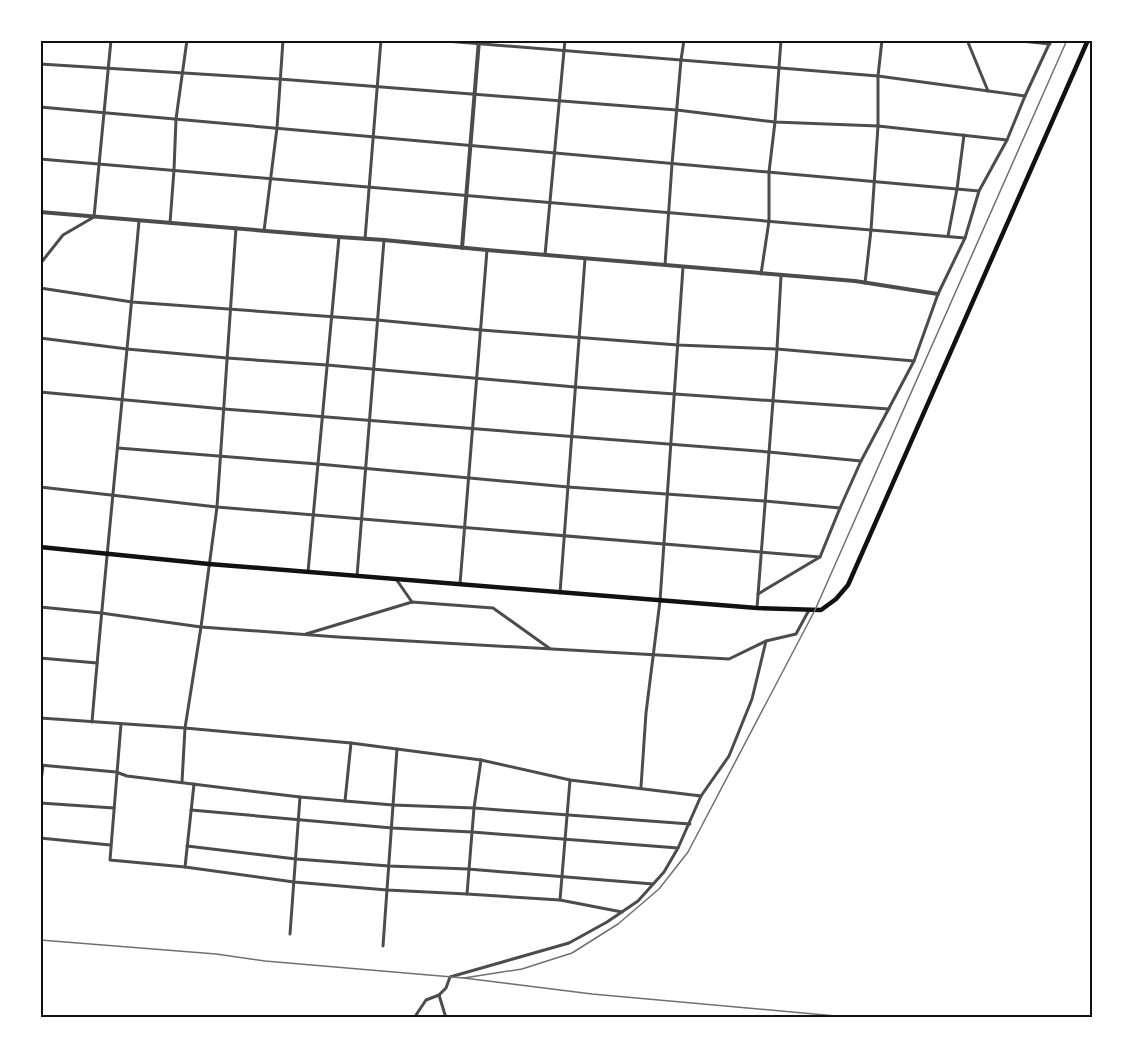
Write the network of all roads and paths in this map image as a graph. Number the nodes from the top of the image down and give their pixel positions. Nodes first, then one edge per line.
1 (111, 40) edge
2 (187, 40) edge
3 (283, 40) edge
4 (381, 40) edge
5 (434, 40) edge
6 (565, 40) edge
7 (684, 40) edge
8 (781, 40) edge
9 (882, 40) edge
10 (968, 40) edge
11 (1011, 40) edge
12 (1088, 40) edge
13 (479, 42) edge
14 (1051, 42) edge
15 (564, 51) junction
16 (681, 60) junction
17 (40, 64) edge
18 (779, 68) junction
19 (108, 69) junction
20 (182, 73) junction
21 (878, 76) junction
22 (279, 79) junction
23 (378, 87) junction
24 (988, 91) junction
25 (475, 94) junction
26 (1025, 96) junction
27 (559, 101) junction
28 (40, 107) edge
29 (677, 111) junction
30 (104, 112) junction
31 (176, 119) junction
32 (775, 122) junction
33 (878, 126) junction
34 (277, 128) junction
35 (964, 135) junction
36 (374, 136) junction
37 (1007, 140) junction
38 (471, 145) junction
39 (554, 153) junction
40 (40, 159) edge
41 (100, 164) junction
42 (672, 164) junction
43 (174, 170) junction
44 (769, 172) junction
45 (271, 178) junction
46 (874, 182) junction
47 (369, 187) junction
48 (957, 189) junction
49 (979, 191) junction
50 (466, 195) junction
51 (550, 202) junction
52 (40, 212) edge
53 (669, 213) junction
54 (94, 217) junction
55 (139, 221) junction
56 (769, 221) junction
57 (170, 223) junction
58 (236, 228) junction
59 (871, 230) junction
60 (264, 231) junction
61 (948, 236) junction
62 (339, 237) junction
63 (964, 238) junction
64 (365, 239) junction
65 (384, 240) junction
66 (462, 248) junction
67 (488, 250) junction
68 (545, 255) junction
69 (585, 259) junction
70 (40, 264) edge
71 (665, 265) junction
72 (683, 267) junction
73 (761, 274) junction
74 (781, 276) junction
75 (865, 283) junction
76 (40, 288) edge
77 (938, 294) junction
78 (132, 302) junction
79 (231, 309) junction
80 (332, 316) junction
81 (377, 320) junction
82 (481, 330) junction
83 (579, 337) junction
84 (40, 338) edge
85 (678, 345) junction
86 (127, 349) junction
87 (777, 349) junction
88 (227, 358) junction
89 (914, 361) junction
90 (327, 366) junction
91 (373, 370) junction
92 (477, 378) junction
93 (575, 387) junction
94 (40, 392) edge
95 (674, 395) junction
96 (123, 399) junction
97 (773, 401) junction
98 (224, 409) junction
99 (889, 409) junction
100 (322, 416) junction
101 (369, 420) junction
102 (473, 428) junction
103 (572, 436) junction
104 (671, 445) junction
105 (118, 448) junction
106 (769, 452) junction
107 (220, 457) junction
108 (861, 461) junction
109 (318, 464) junction
110 (365, 469) junction
111 (469, 479) junction
112 (40, 487) edge
113 (568, 487) junction
114 (668, 494) junction
115 (113, 496) junction
116 (765, 501) junction
117 (217, 507) junction
118 (840, 508) junction
119 (313, 515) junction
120 (361, 519) junction
121 (465, 528) junction
122 (564, 536) junction
123 (664, 544) junction
124 (40, 547) edge
125 (761, 552) junction
126 (106, 553) junction
127 (820, 557) junction
128 (209, 564) junction
129 (308, 572) junction
130 (357, 576) junction
131 (396, 579) junction
132 (460, 585) junction
133 (560, 592) junction
134 (758, 594) junction
135 (660, 601) junction
136 (412, 602) junction
137 (40, 607) edge
138 (757, 608) junction
139 (809, 610) junction
140 (101, 613) junction
141 (201, 627) junction
142 (304, 635) junction
143 (766, 641) junction
144 (550, 650) junction
145 (653, 656) junction
146 (40, 658) edge
147 (97, 663) junction
148 (40, 718) edge
149 (92, 722) junction
150 (121, 724) junction
151 (185, 728) junction
152 (351, 743) junction
153 (397, 749) junction
154 (480, 760) junction
155 (42, 765) edge
156 (116, 772) junction
157 (570, 780) junction
158 (182, 782) junction
159 (194, 783) junction
160 (641, 787) junction
161 (40, 788) edge
162 (701, 795) junction
163 (300, 797) junction
164 (345, 801) junction
165 (40, 803) edge
166 (393, 805) junction
167 (114, 808) junction
168 (474, 808) junction
169 (191, 810) junction
170 (566, 815) junction
171 (298, 820) junction
172 (690, 824) junction
173 (392, 828) junction
174 (472, 832) junction
175 (40, 838) edge
176 (564, 840) junction
177 (111, 845) junction
178 (187, 846) junction
179 (678, 848) junction
180 (296, 859) junction
181 (389, 866) junction
182 (185, 867) junction
183 (468, 869) junction
184 (562, 876) junction
185 (294, 882) junction
186 (653, 884) junction
187 (387, 890) junction
188 (467, 894) junction
189 (560, 900) junction
190 (622, 912) junction
191 (291, 934) dead end
192 (383, 946) dead end
193 (439, 995) junction
194 (414, 1017) edge
195 (446, 1017) edge

1 - 19 street
2 - 20 street
3 - 22 street
4 - 23 street
5 - 13 street
6 - 15 street
7 - 16 street
8 - 18 street
9 - 21 street
10 - 24 street
11 - 14 street
12 - 139 main road
13 - 15 street
13 - 25 street
14 - 26 street
15 - 16 street
15 - 27 street
16 - 18 street
16 - 29 street
17 - 19 street
18 - 21 street
18 - 32 street
19 - 20 street
19 - 30 street
20 - 22 street
20 - 31 street
21 - 24 street
21 - 33 street
22 - 23 street
22 - 34 street
23 - 25 street
23 - 36 street
24 - 26 street
25 - 27 street
25 - 38 street
26 - 37 street
27 - 29 street
27 - 39 street
28 - 30 street
29 - 32 street
29 - 42 street
30 - 31 street
30 - 41 street
31 - 34 street
31 - 43 street
32 - 33 street
32 - 44 street
33 - 35 street
33 - 46 street
34 - 36 street
34 - 45 street
35 - 37 street
35 - 48 street
36 - 38 street
36 - 47 street
37 - 49 street
38 - 39 street
38 - 50 street
39 - 42 street
39 - 51 street
40 - 41 street
41 - 43 street
41 - 54 street
42 - 44 street
42 - 53 street
43 - 45 street
43 - 57 street
44 - 46 street
44 - 56 street
45 - 47 street
45 - 60 street
46 - 48 street
46 - 59 street
47 - 50 street
47 - 64 street
48 - 49 street
48 - 61 street
49 - 63 street
50 - 51 street
50 - 66 street
51 - 53 street
51 - 68 street
52 - 54 street
53 - 56 street
53 - 71 street
54 - 55 street
54 - 70 street
55 - 57 street
55 - 78 street
56 - 59 street
56 - 73 street
57 - 58 street
58 - 60 street
58 - 79 street
59 - 61 street
59 - 75 street
60 - 62 street
61 - 63 street
62 - 64 street
62 - 80 street
63 - 77 street
64 - 65 street
65 - 66 street
65 - 81 street
66 - 67 street
67 - 68 street
67 - 82 street
68 - 69 street
69 - 71 street
69 - 83 street
71 - 72 street
72 - 73 street
72 - 85 street
73 - 74 street
74 - 75 street
74 - 87 street
75 - 77 street
76 - 78 street
77 - 89 street
78 - 79 street
78 - 86 street
79 - 80 street
79 - 88 street
80 - 81 street
80 - 90 street
81 - 82 street
81 - 91 street
82 - 83 street
82 - 92 street
83 - 85 street
83 - 93 street
84 - 86 street
85 - 87 street
85 - 95 street
86 - 88 street
86 - 96 street
87 - 89 street
87 - 97 street
88 - 90 street
88 - 98 street
89 - 99 street
90 - 91 street
90 - 100 street
91 - 92 street
91 - 101 street
92 - 93 street
92 - 102 street
93 - 95 street
93 - 103 street
94 - 96 street
95 - 97 street
95 - 104 street
96 - 98 street
96 - 105 street
97 - 99 street
97 - 106 street
98 - 100 street
98 - 107 street
99 - 108 street
100 - 101 street
100 - 109 street
101 - 102 street
101 - 110 street
102 - 103 street
102 - 111 street
103 - 104 street
103 - 113 street
104 - 106 street
104 - 114 street
105 - 107 street
105 - 115 street
106 - 108 street
106 - 116 street
107 - 109 street
107 - 117 street
108 - 118 street
109 - 110 street
109 - 119 street
110 - 111 street
110 - 120 street
111 - 113 street
111 - 121 street
112 - 115 street
113 - 114 street
113 - 122 street
114 - 116 street
114 - 123 street
115 - 117 street
115 - 126 street
116 - 118 street
116 - 125 street
117 - 119 street
117 - 128 street
118 - 127 street
119 - 120 street
119 - 129 street
120 - 121 street
120 - 130 street
121 - 122 street
121 - 132 street
122 - 123 street
122 - 133 street
123 - 125 street
123 - 135 street
124 - 126 main road
125 - 127 street
125 - 134 street
126 - 128 main road
126 - 140 street
127 - 134 street
128 - 129 main road
128 - 141 street
129 - 130 main road
130 - 131 main road
131 - 132 main road
131 - 136 street
132 - 133 main road
133 - 135 main road
134 - 138 street
135 - 138 main road
135 - 145 street
136 - 142 street
136 - 144 street
137 - 140 street
138 - 139 main road
139 - 143 street
140 - 141 street
140 - 147 street
141 - 142 street
141 - 151 street
142 - 144 street
143 - 145 street
143 - 162 street
144 - 145 street
145 - 160 street
146 - 147 street
147 - 149 street
148 - 149 street
149 - 150 street
150 - 151 street
150 - 156 street
151 - 152 street
151 - 158 street
152 - 153 street
152 - 164 street
153 - 154 street
153 - 166 street
154 - 157 street
154 - 168 street
155 - 156 street
155 - 161 street
156 - 158 street
156 - 167 street
157 - 160 street
157 - 170 street
158 - 159 street
159 - 163 street
159 - 169 street
160 - 162 street
162 - 172 street
163 - 164 street
163 - 171 street
164 - 166 street
165 - 167 street
166 - 168 street
166 - 173 street
167 - 177 street
168 - 170 street
168 - 174 street
169 - 171 street
169 - 178 street
170 - 172 street
170 - 176 street
171 - 173 street
171 - 180 street
172 - 179 street
173 - 174 street
173 - 181 street
174 - 176 street
174 - 183 street
175 - 177 street
176 - 179 street
176 - 184 street
177 - 182 street
178 - 180 street
178 - 182 street
179 - 186 street
180 - 181 street
180 - 185 street
181 - 183 street
181 - 187 street
182 - 185 street
183 - 184 street
183 - 188 street
184 - 186 street
184 - 189 street
185 - 187 street
185 - 191 street
186 - 190 street
187 - 188 street
187 - 192 street
188 - 189 street
189 - 190 street
190 - 193 street
193 - 194 street
193 - 195 street

